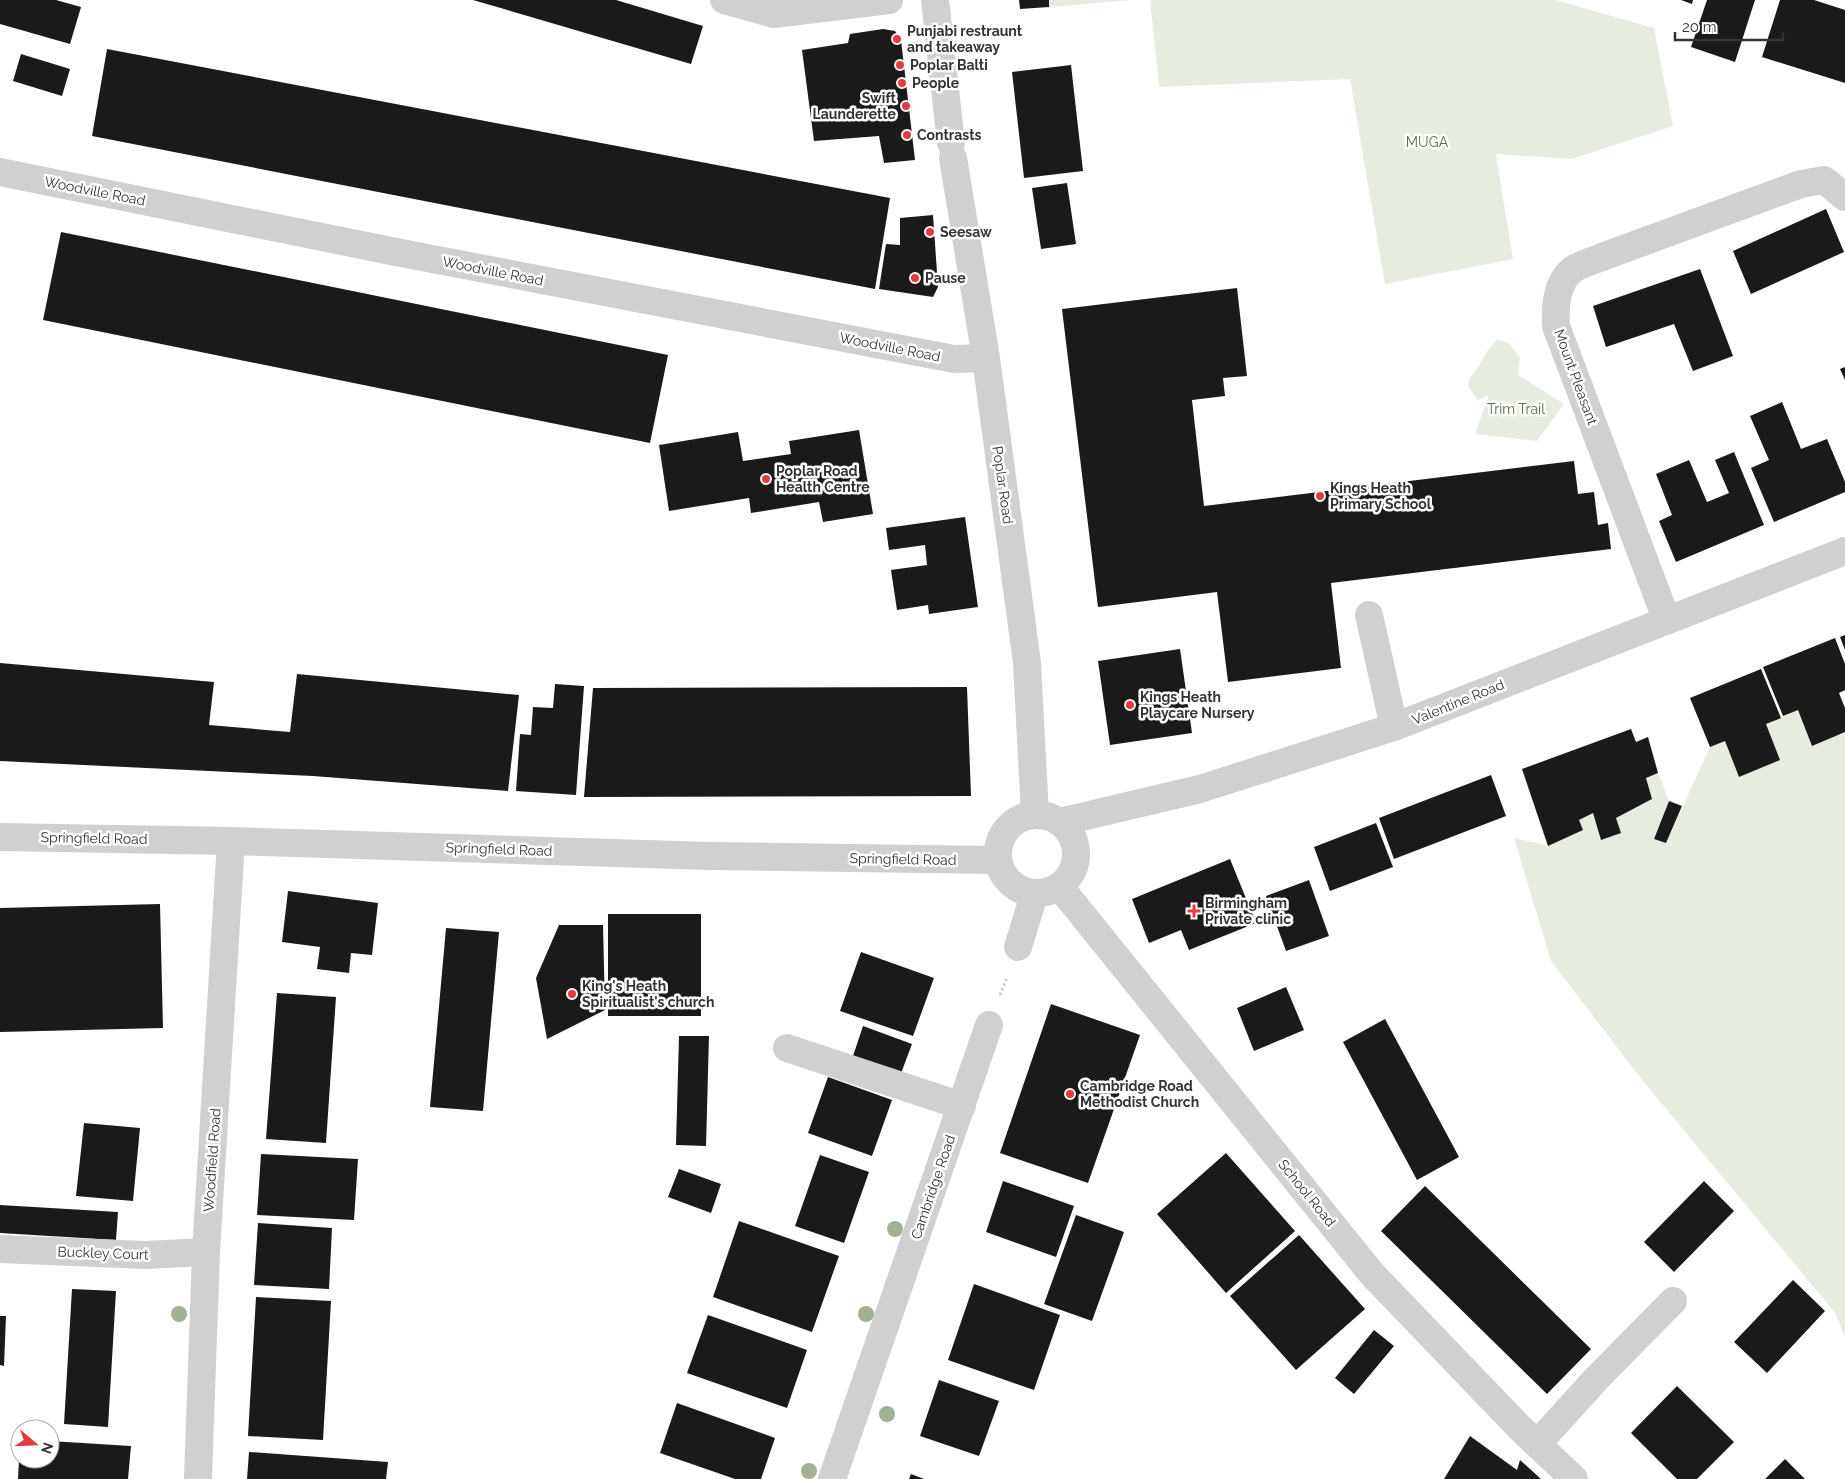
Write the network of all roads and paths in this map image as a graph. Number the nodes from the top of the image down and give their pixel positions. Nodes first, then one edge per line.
1 (724, 0) edge
2 (889, 0) edge
3 (935, 0) edge
4 (0, 172) edge
5 (1845, 197) edge
6 (986, 358) junction
7 (1845, 551) edge
8 (1369, 615) dead end
9 (1667, 621) junction
10 (1394, 727) junction
11 (1047, 818) junction
12 (0, 837) edge
13 (232, 841) junction
14 (997, 860) junction
15 (1060, 887) junction
16 (1034, 895) junction
17 (1018, 946) joint
18 (989, 1026) joint
19 (787, 1048) dead end
20 (962, 1106) junction
21 (0, 1249) edge
22 (206, 1252) junction
23 (1673, 1301) dead end
24 (1537, 1444) junction
25 (198, 1479) edge
26 (832, 1479) edge
27 (1574, 1479) edge

1 - 2 street
3 - 6 street, Poplar Road
4 - 6 street, Woodville Road
5 - 9 street, Mount Pleasant
6 - 11 street, Poplar Road
7 - 9 street, Valentine Road
8 - 10 street
9 - 10 street, Valentine Road
10 - 11 street, Valentine Road
11 - 14 street
11 - 15 street
12 - 13 street, Springfield Road
13 - 14 street, Springfield Road
13 - 22 street, Woodfield Road
14 - 16 street
15 - 16 street
15 - 24 street, School Road
16 - 17 street
17 - 18 path
18 - 20 street, Cambridge Road
19 - 20 street
20 - 26 street, Cambridge Road
21 - 22 street, Buckley Court
22 - 25 street, Woodfield Road
23 - 24 street
24 - 27 street, School Road

